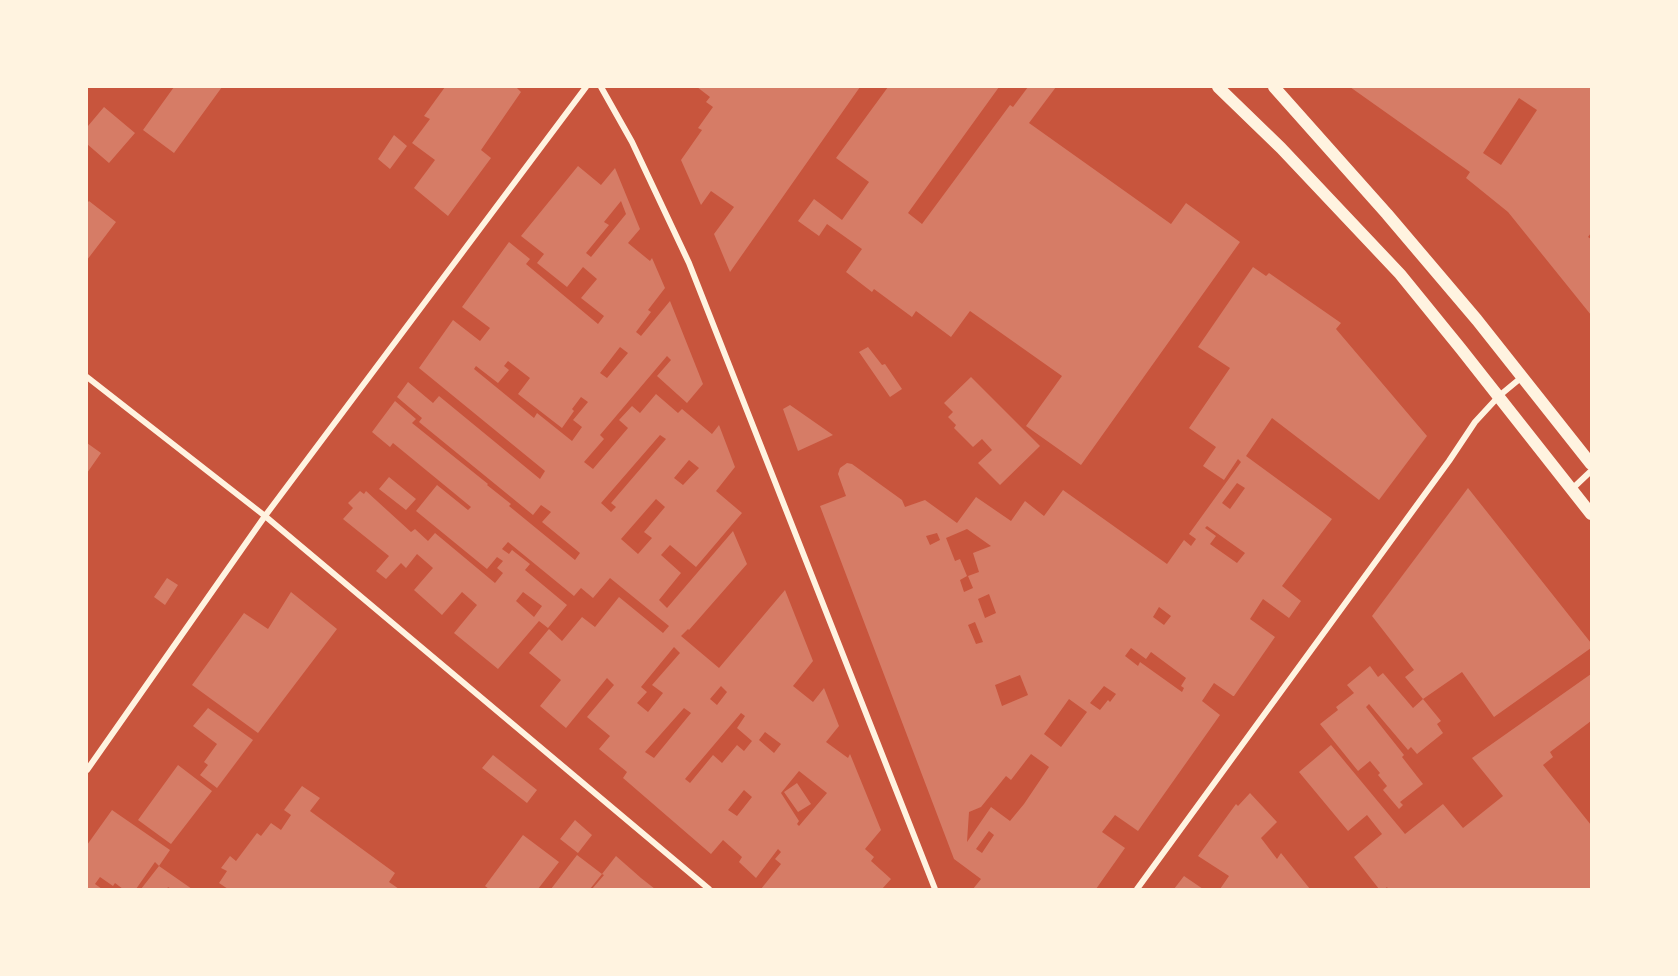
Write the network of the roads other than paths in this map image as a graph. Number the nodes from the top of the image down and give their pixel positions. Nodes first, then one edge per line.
1 (586, 87) edge
2 (601, 87) edge
3 (1218, 87) edge
4 (1274, 87) edge
5 (87, 377) edge
6 (1522, 377) junction
7 (1499, 396) junction
8 (1591, 464) edge
9 (1591, 471) edge
10 (1571, 489) junction
11 (1591, 514) edge
12 (265, 516) junction
13 (87, 770) edge
14 (709, 889) edge
15 (935, 889) edge
16 (1137, 889) edge

1 - 12 street
2 - 15 street
3 - 7 main road
4 - 6 main road
5 - 12 street
6 - 7 street
6 - 8 main road
7 - 10 main road
7 - 16 street
9 - 10 street
10 - 11 main road
12 - 13 street
12 - 14 street

